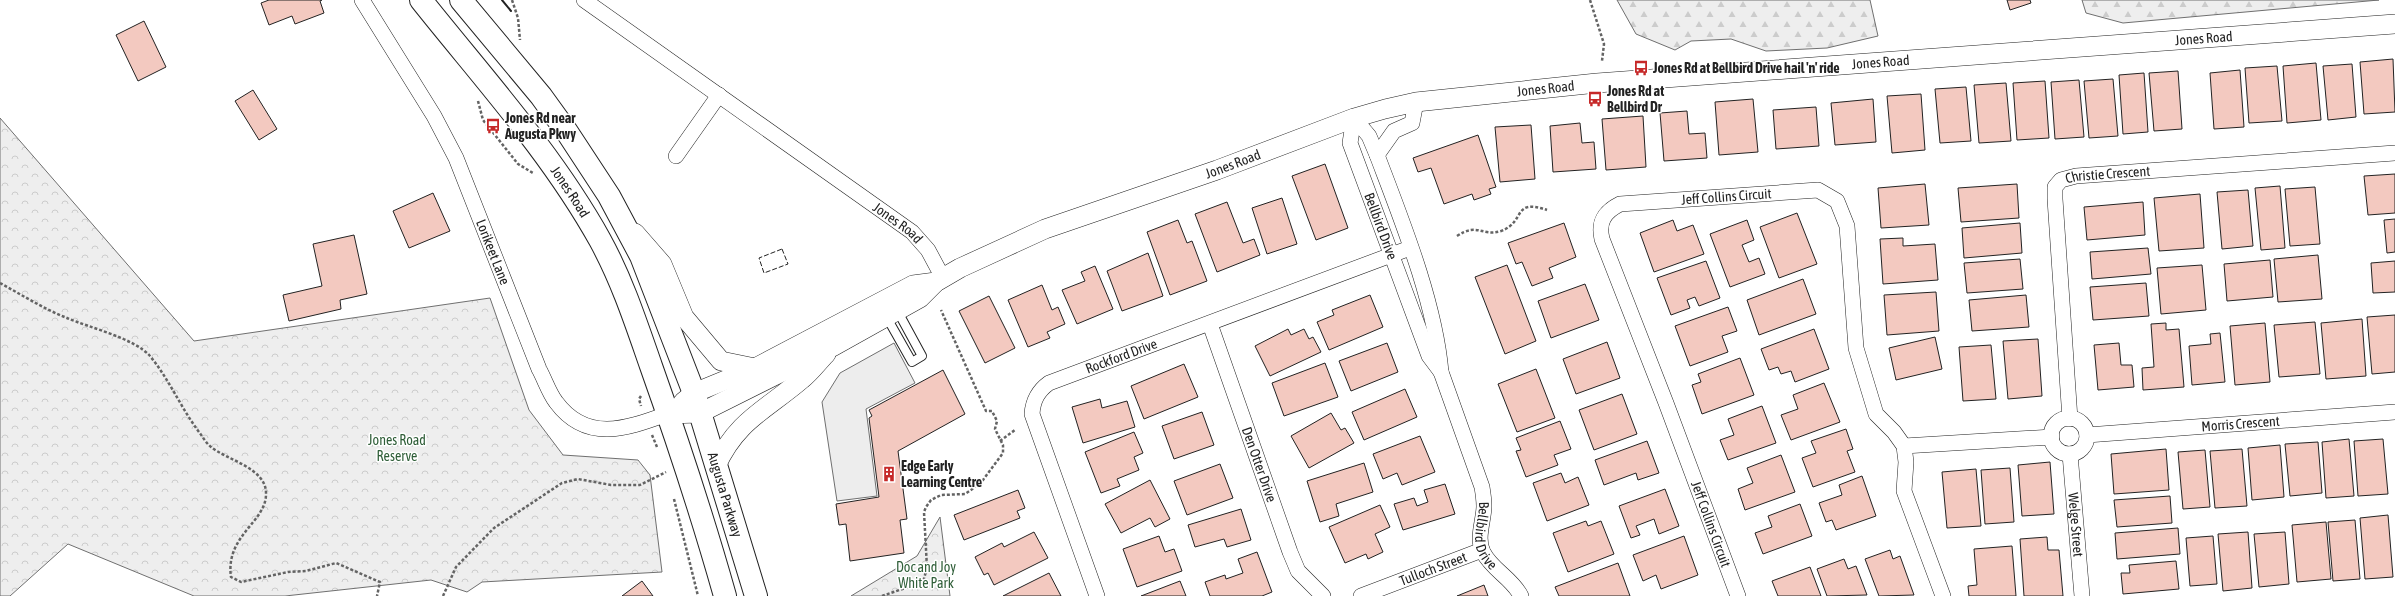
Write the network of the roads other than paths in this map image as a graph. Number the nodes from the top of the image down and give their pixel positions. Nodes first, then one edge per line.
1 (362, 0) edge
2 (421, 0) edge
3 (461, 0) edge
4 (584, 0) edge
5 (2395, 24) edge
6 (719, 95) junction
7 (1416, 102) junction
8 (1354, 118) junction
9 (2395, 153) edge
10 (1377, 155) junction
11 (676, 156) dead end
12 (623, 220) junction
13 (1410, 248) junction
14 (1390, 255) junction
15 (940, 280) junction
16 (891, 308) junction
17 (1210, 324) junction
18 (834, 346) junction
19 (755, 368) junction
20 (1441, 372) junction
21 (697, 403) junction
22 (2395, 412) edge
23 (667, 414) junction
24 (2070, 418) junction
25 (2087, 435) junction
26 (2052, 437) junction
27 (1904, 446) junction
28 (2070, 454) junction
29 (716, 466) junction
30 (1482, 550) junction
31 (725, 596) edge
32 (756, 596) edge
33 (1097, 596) edge
34 (1323, 596) edge
35 (1361, 596) edge
36 (1521, 596) edge
37 (1737, 596) edge
38 (1943, 596) edge
39 (2082, 596) edge

1 - 23 street, Lorikeet Lane
2 - 23 main road, Jones Road
3 - 12 main road
4 - 6 street, Jones Road
5 - 7 street, Jones Road
6 - 11 street
6 - 15 street, Jones Road
7 - 8 street, Jones Road
7 - 10 street
8 - 10 street, Bellbird Drive
8 - 14 street, Bellbird Drive
8 - 15 street, Jones Road
9 - 24 street, Christie Crescent
10 - 13 street, Bellbird Drive
12 - 19 street
12 - 21 main road
13 - 14 street, Rockford Drive
13 - 20 street, Bellbird Drive
14 - 17 street, Rockford Drive
14 - 20 street, Bellbird Drive
15 - 16 street, Jones Road
16 - 16 lane
16 - 18 street, Jones Road
16 - 19 street, Jones Road
17 - 33 street, Rockford Drive
17 - 34 street, Den Otter Drive
18 - 21 street, Jones Road
18 - 29 street
19 - 21 street, Jones Road
20 - 30 street, Bellbird Drive
21 - 23 street, Jones Road
21 - 29 main road, Augusta Parkway
22 - 25 street, Morris Crescent
23 - 31 main road, Augusta Parkway
24 - 25 street
24 - 26 street
25 - 28 street
26 - 27 street
26 - 28 street
27 - 37 street, Jeff Collins Circuit
27 - 38 street
28 - 39 street, Welge Street
29 - 32 main road, Augusta Parkway
30 - 35 street, Tulloch Street
30 - 36 street, Bellbird Drive

